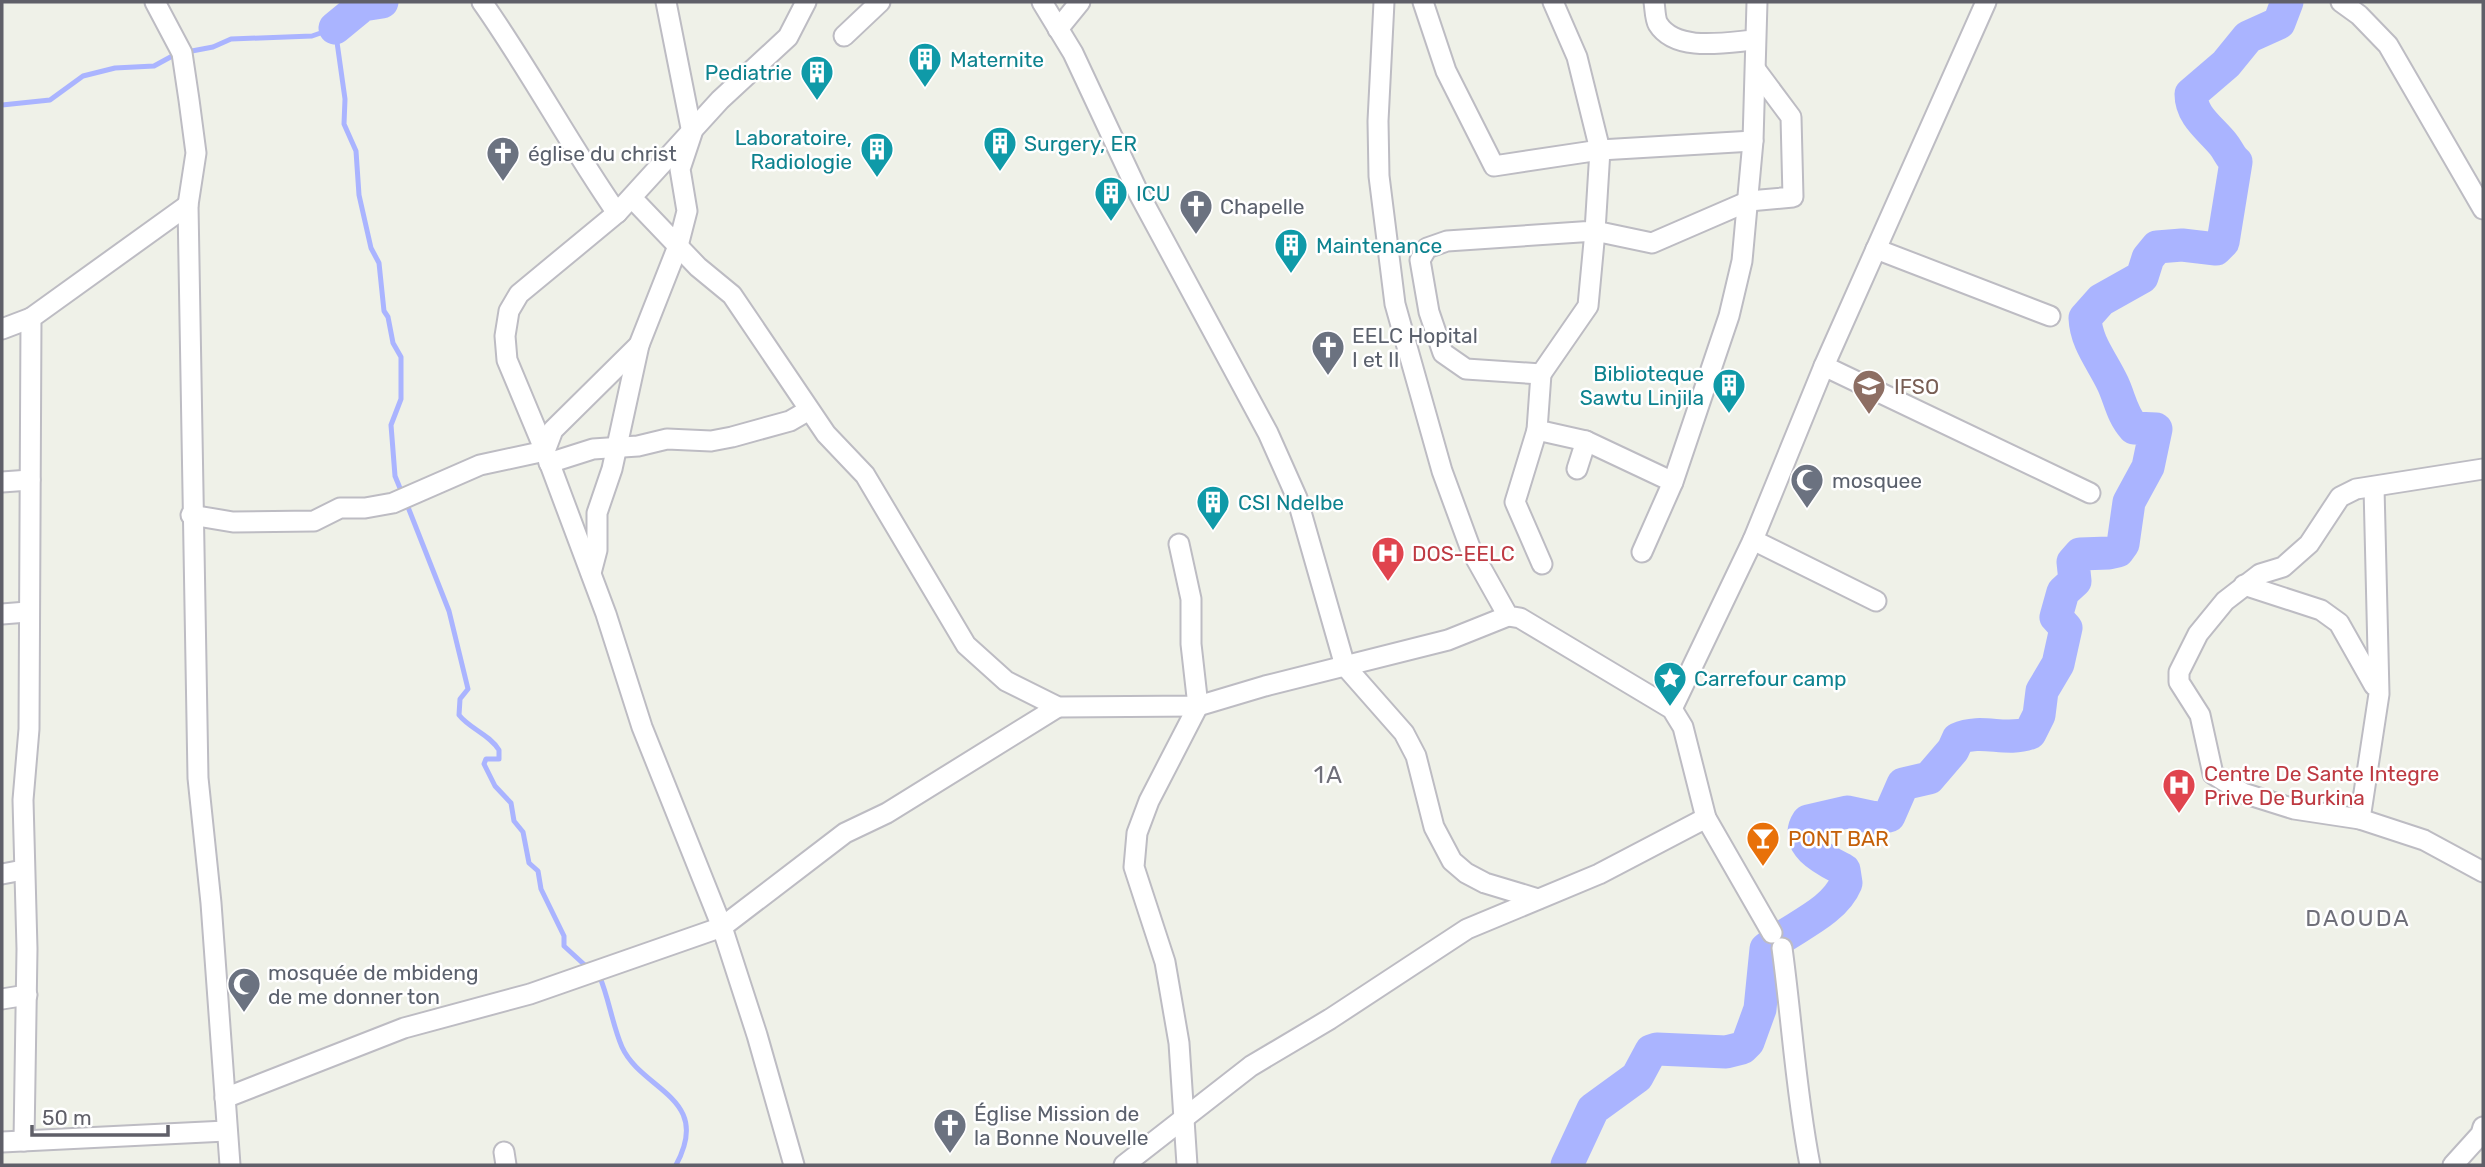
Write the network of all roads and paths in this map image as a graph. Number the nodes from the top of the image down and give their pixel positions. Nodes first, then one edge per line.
1 (155, 2) edge
2 (482, 2) edge
3 (666, 2) edge
4 (806, 2) edge
5 (880, 2) edge
6 (1042, 2) edge
7 (1080, 2) edge
8 (1384, 2) edge
9 (1423, 2) edge
10 (1553, 2) edge
11 (1654, 2) edge
12 (1757, 2) edge
13 (1986, 2) edge
14 (2341, 2) edge
15 (1058, 29) junction
16 (844, 36) dead end
17 (1755, 40) junction
18 (1756, 69) junction
19 (692, 133) junction
20 (1754, 141) junction
21 (1600, 150) junction
22 (632, 198) junction
23 (1749, 201) junction
24 (188, 205) junction
25 (2483, 209) edge
26 (617, 213) junction
27 (1595, 232) junction
28 (678, 246) junction
29 (1876, 249) junction
30 (2050, 316) dead end
31 (31, 318) junction
32 (2, 329) edge
33 (639, 345) junction
34 (1824, 366) junction
35 (1541, 374) junction
36 (809, 410) junction
37 (1537, 430) junction
38 (1586, 441) junction
39 (617, 445) junction
40 (547, 457) junction
41 (1577, 469) dead end
42 (2483, 469) edge
43 (30, 480) junction
44 (2, 482) edge
45 (1673, 482) junction
46 (2374, 487) junction
47 (2090, 493) dead end
48 (191, 515) junction
49 (1753, 540) junction
50 (1179, 544) dead end
51 (1642, 552) dead end
52 (1542, 564) dead end
53 (591, 573) junction
54 (2244, 585) junction
55 (1876, 601) dead end
56 (27, 612) junction
57 (2, 614) edge
58 (1508, 616) junction
59 (1345, 666) junction
60 (2379, 694) junction
61 (1198, 706) junction
62 (1058, 707) junction
63 (1672, 709) junction
64 (1706, 818) junction
65 (2360, 819) junction
66 (23, 870) junction
67 (2483, 872) edge
68 (2, 874) edge
69 (1538, 899) junction
70 (722, 927) junction
71 (26, 995) junction
72 (2, 999) edge
73 (225, 1098) junction
74 (1185, 1120) junction
75 (2483, 1127) edge
76 (226, 1132) junction
77 (24, 1141) junction
78 (2, 1142) edge
79 (230, 1165) edge
80 (794, 1165) edge
81 (1124, 1165) edge
82 (1187, 1165) edge
83 (1811, 1165) edge
84 (2453, 1165) edge

1 - 24 street
2 - 26 street
3 - 19 street
4 - 19 street
5 - 16 street
6 - 15 street
7 - 15 street
8 - 58 street
9 - 21 street
10 - 21 street
11 - 17 street
12 - 17 street
13 - 29 street
14 - 25 street
15 - 59 street
17 - 18 street
18 - 20 street
18 - 23 street
19 - 22 street
19 - 28 street
20 - 21 street
20 - 23 street
21 - 27 street
22 - 26 street
22 - 28 street
23 - 27 street
23 - 45 street
24 - 31 street
24 - 48 street
26 - 40 street
27 - 35 street
27 - 35 street
28 - 33 street
28 - 36 street
29 - 30 street
29 - 34 street
31 - 32 street
31 - 43 street
33 - 39 street
33 - 40 street
34 - 47 street
34 - 49 street
35 - 37 street
36 - 39 street
36 - 62 street
37 - 38 street
37 - 52 street
38 - 41 street
38 - 45 street
39 - 40 street
39 - 53 street
40 - 48 street
40 - 53 street
42 - 46 street
43 - 44 street
43 - 56 street
45 - 51 street
46 - 54 street
46 - 60 street
48 - 73 street
49 - 55 street
49 - 63 street
50 - 61 street
53 - 70 street
54 - 60 street
54 - 65 street
56 - 57 street
56 - 66 street
58 - 59 street
58 - 63 street
59 - 61 street
59 - 69 street
60 - 65 street
61 - 62 street
61 - 74 street
62 - 70 street
63 - 64 street
64 - 69 street
64 - 83 street
65 - 67 street
66 - 68 street
66 - 71 street
69 - 74 street
70 - 73 street
70 - 80 street
71 - 72 street
71 - 77 street
73 - 76 street
74 - 81 street
74 - 82 street
75 - 84 street
76 - 77 street
76 - 79 street
77 - 78 street

